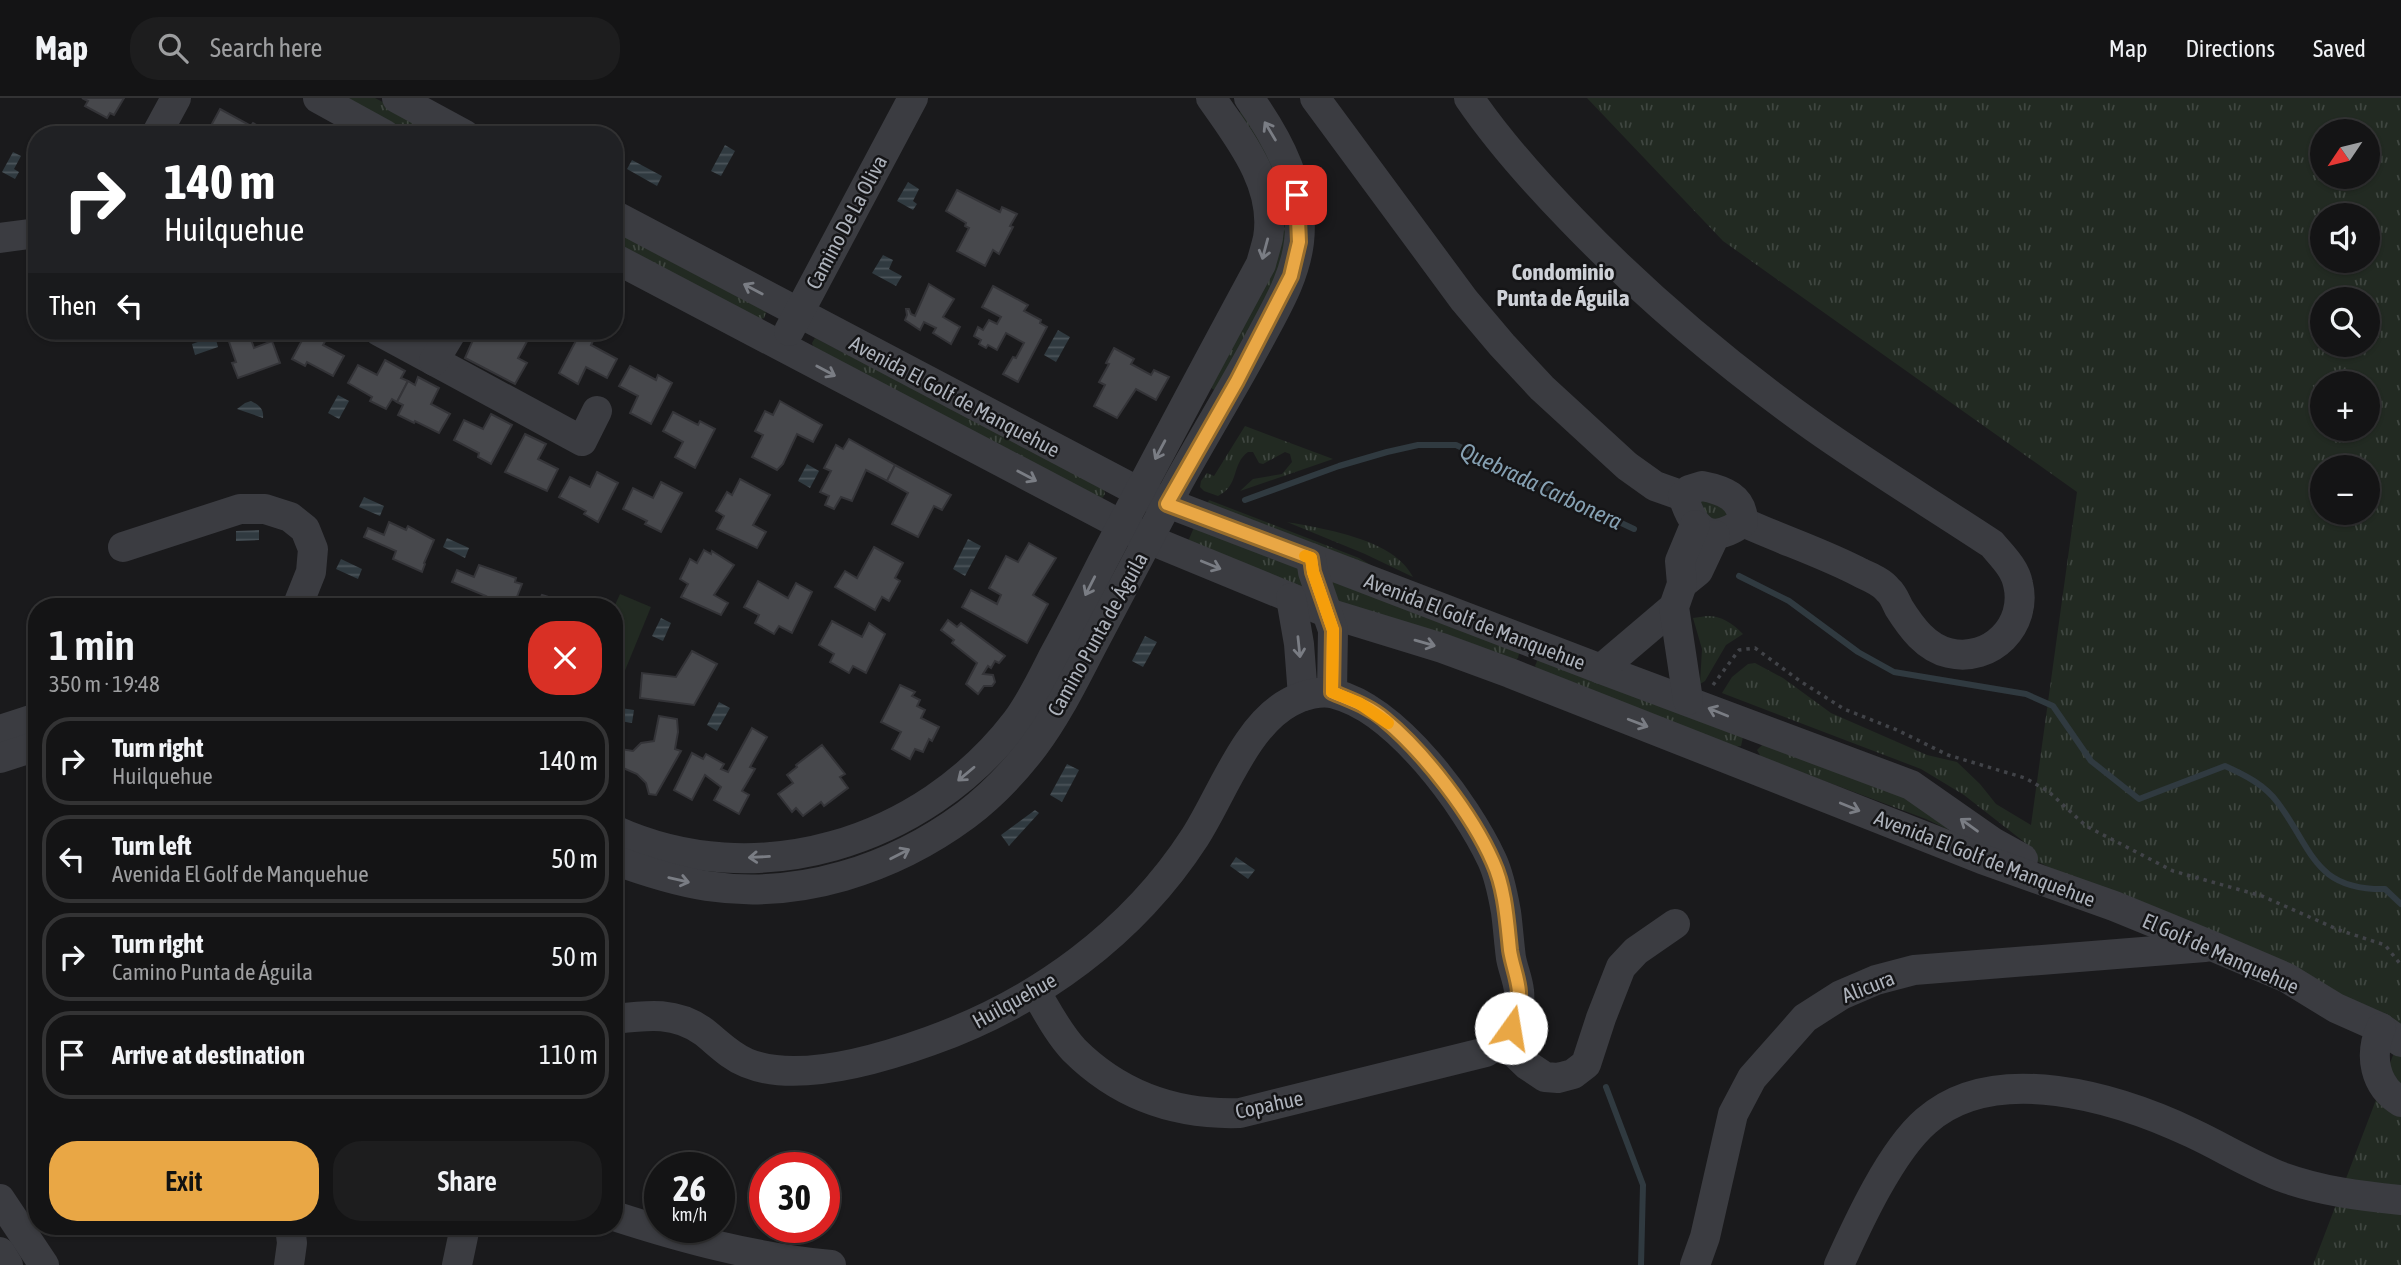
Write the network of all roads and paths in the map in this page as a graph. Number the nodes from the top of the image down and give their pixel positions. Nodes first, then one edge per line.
1 (176, 98) edge
2 (318, 98) edge
3 (397, 98) edge
4 (913, 98) edge
5 (1211, 98) edge
6 (1249, 98) edge
7 (1315, 98) edge
8 (1469, 98) edge
9 (161, 126) edge
10 (369, 126) edge
11 (448, 126) edge
12 (623, 220) edge
13 (28, 234) edge
14 (0, 238) edge
15 (623, 263) edge
16 (798, 313) junction
17 (396, 340) edge
18 (447, 340) edge
19 (781, 347) junction
20 (434, 361) junction
21 (597, 411) dead end
22 (1139, 492) junction
23 (1683, 496) junction
24 (1167, 504) junction
25 (1743, 522) junction
26 (1122, 526) junction
27 (1705, 530) junction
28 (1148, 539) junction
29 (123, 547) dead end
30 (1311, 558) junction
31 (1678, 595) junction
32 (301, 598) edge
33 (1291, 598) junction
34 (1328, 612) junction
35 (1535, 644) junction
36 (1601, 669) junction
37 (1523, 678) junction
38 (1332, 692) junction
39 (1303, 696) junction
40 (1698, 696) junction
41 (28, 722) edge
42 (1756, 727) junction
43 (0, 730) edge
44 (28, 749) edge
45 (0, 758) edge
46 (1738, 762) junction
47 (623, 834) edge
48 (623, 863) edge
49 (2114, 906) junction
50 (1675, 924) dead end
51 (2212, 946) junction
52 (2401, 965) edge
53 (1035, 991) junction
54 (623, 1018) edge
55 (2391, 1035) edge
56 (1502, 1041) junction
57 (2401, 1102) edge
58 (0, 1199) edge
59 (2401, 1200) edge
60 (623, 1219) edge
61 (291, 1235) edge
62 (463, 1235) edge
63 (0, 1252) edge
64 (8, 1265) edge
65 (44, 1265) edge
66 (289, 1265) edge
67 (457, 1265) edge
68 (831, 1265) edge
69 (1695, 1265) edge
70 (1839, 1265) edge

1 - 9 street
2 - 10 street
3 - 11 street
4 - 16 street, Camino De La Oliva
5 -> 22 street, Camino Punta de Águila
24 -> 6 street, Camino Punta de Águila
7 - 23 street
8 - 25 street
16 -> 12 street, Avenida El Golf de Manquehue
13 - 14 street
15 - 19 street, Avenida El Golf de Manquehue
16 - 19 street, Camino De La Oliva
16 - 22 street, Avenida El Golf de Manquehue
17 - 20 street
18 - 20 street
19 -> 26 street, Avenida El Golf de Manquehue
20 - 21 street
22 - 24 street, Avenida El Golf de Manquehue
22 - 26 street, Camino Punta de Águila
23 - 25 street
23 - 27 street
24 - 28 street, Camino Punta de Águila
24 - 30 street, Avenida El Golf de Manquehue
25 - 27 street
26 - 28 street, Avenida El Golf de Manquehue
26 -> 47 street, Camino Punta de Águila
27 - 31 street
28 -> 33 street, Avenida El Golf de Manquehue
48 -> 28 street, Camino Punta de Águila
29 - 32 street
30 - 34 street
30 - 35 street, Avenida El Golf de Manquehue
31 - 36 street
31 - 40 street
33 - 34 street, Avenida El Golf de Manquehue
33 -> 39 street
34 -> 37 street, Avenida El Golf de Manquehue
34 - 38 street
35 - 36 street, Avenida El Golf de Manquehue
35 - 37 street
36 - 40 street, Avenida El Golf de Manquehue
37 -> 46 street, Avenida El Golf de Manquehue
38 - 39 street, Huilquehue
38 - 56 street
39 - 53 street, Huilquehue
42 -> 40 street, Avenida El Golf de Manquehue
40 - 52 path
41 - 43 street
42 - 46 street
49 -> 42 street, Avenida El Golf de Manquehue
44 - 45 street
46 -> 49 street, Avenida El Golf de Manquehue
49 - 51 street, El Golf de Manquehue
50 - 56 street
51 - 55 street, El Golf de Manquehue
51 - 69 street, Alicura
53 - 54 street, Huilquehue
53 - 56 street, Copahue
55 - 57 street
58 - 65 street
59 - 70 street
60 - 68 street
61 - 66 street
62 - 67 street
63 - 64 street

